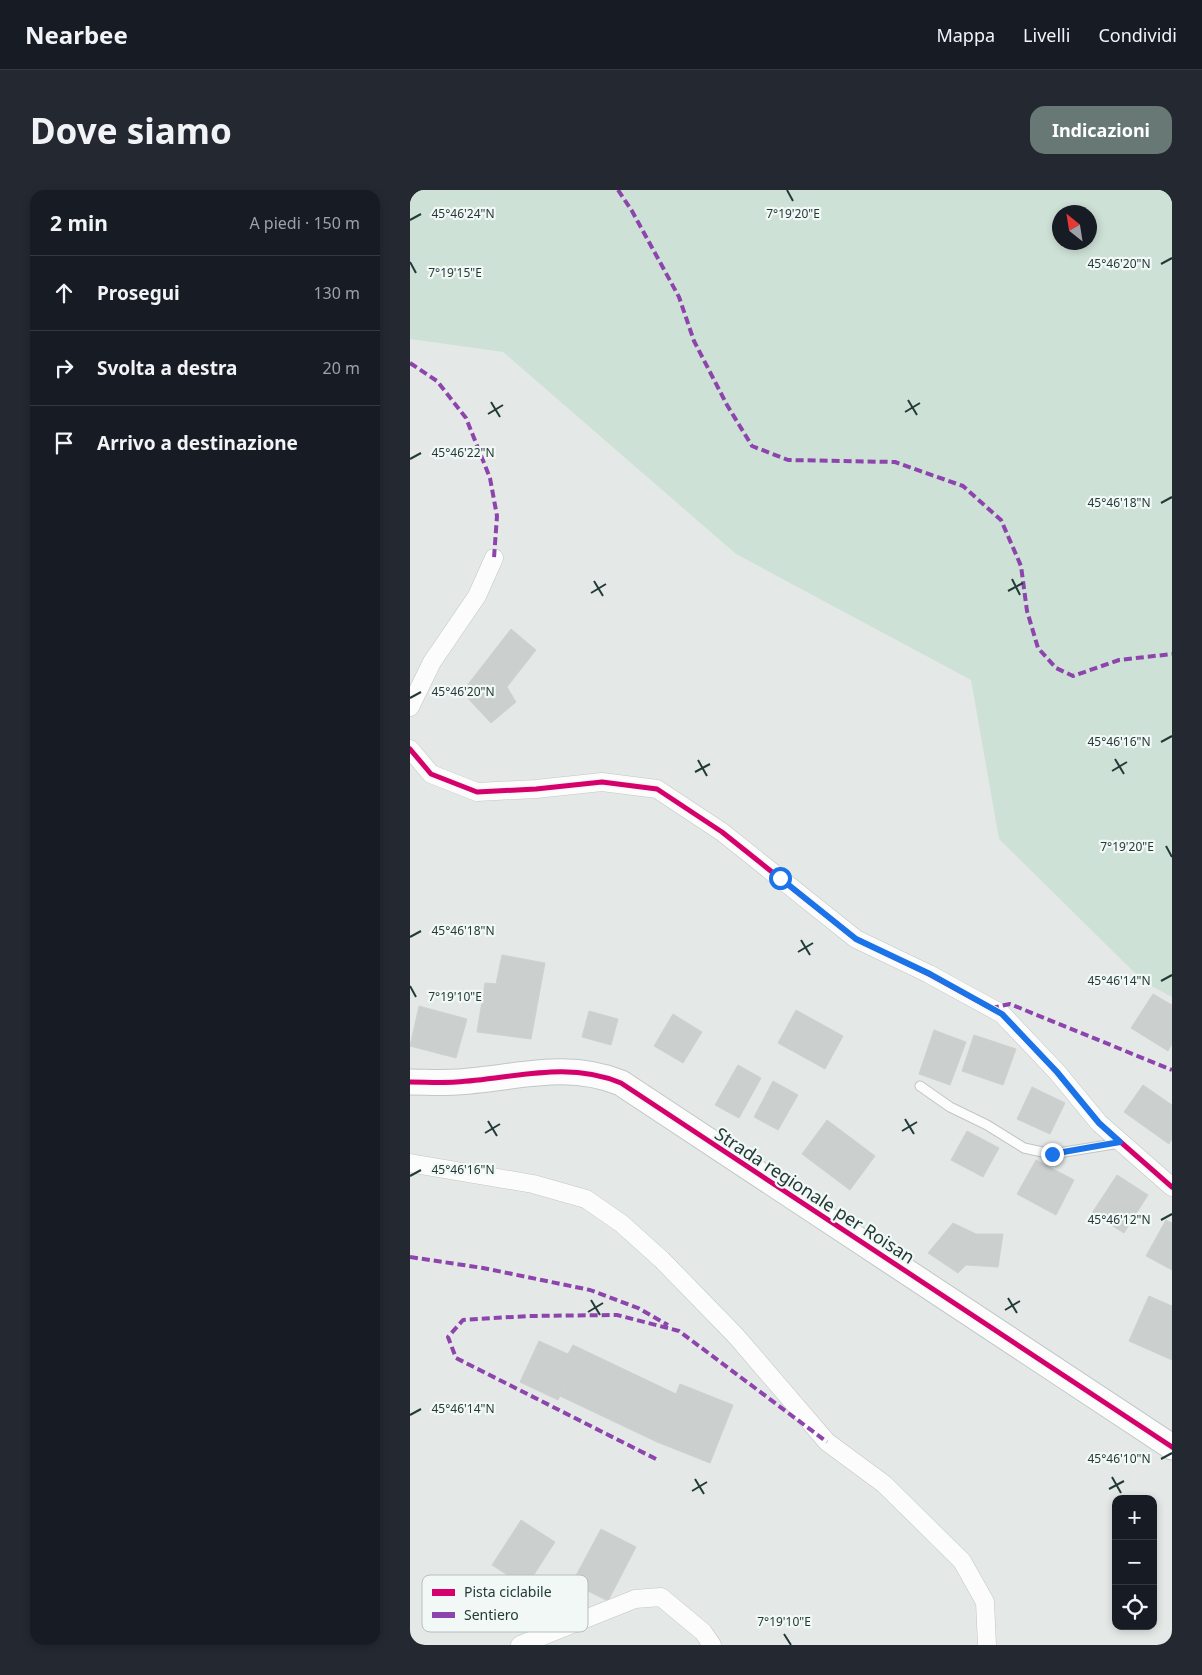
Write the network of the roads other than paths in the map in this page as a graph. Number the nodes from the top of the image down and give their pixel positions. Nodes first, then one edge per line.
1 (494, 558) dead end
2 (410, 707) edge
3 (410, 749) edge
4 (410, 1082) edge
5 (920, 1086) dead end
6 (1120, 1142) junction
7 (410, 1163) edge
8 (1172, 1187) edge
9 (1172, 1447) edge
10 (588, 1618) edge
11 (552, 1632) edge
12 (520, 1645) edge
13 (712, 1645) edge
14 (987, 1645) edge

1 - 2 street
3 - 6 street
4 - 9 main road, Strada regionale per Roisan
5 - 6 lane
6 - 8 street
7 - 14 street
10 - 13 street
11 - 12 street

